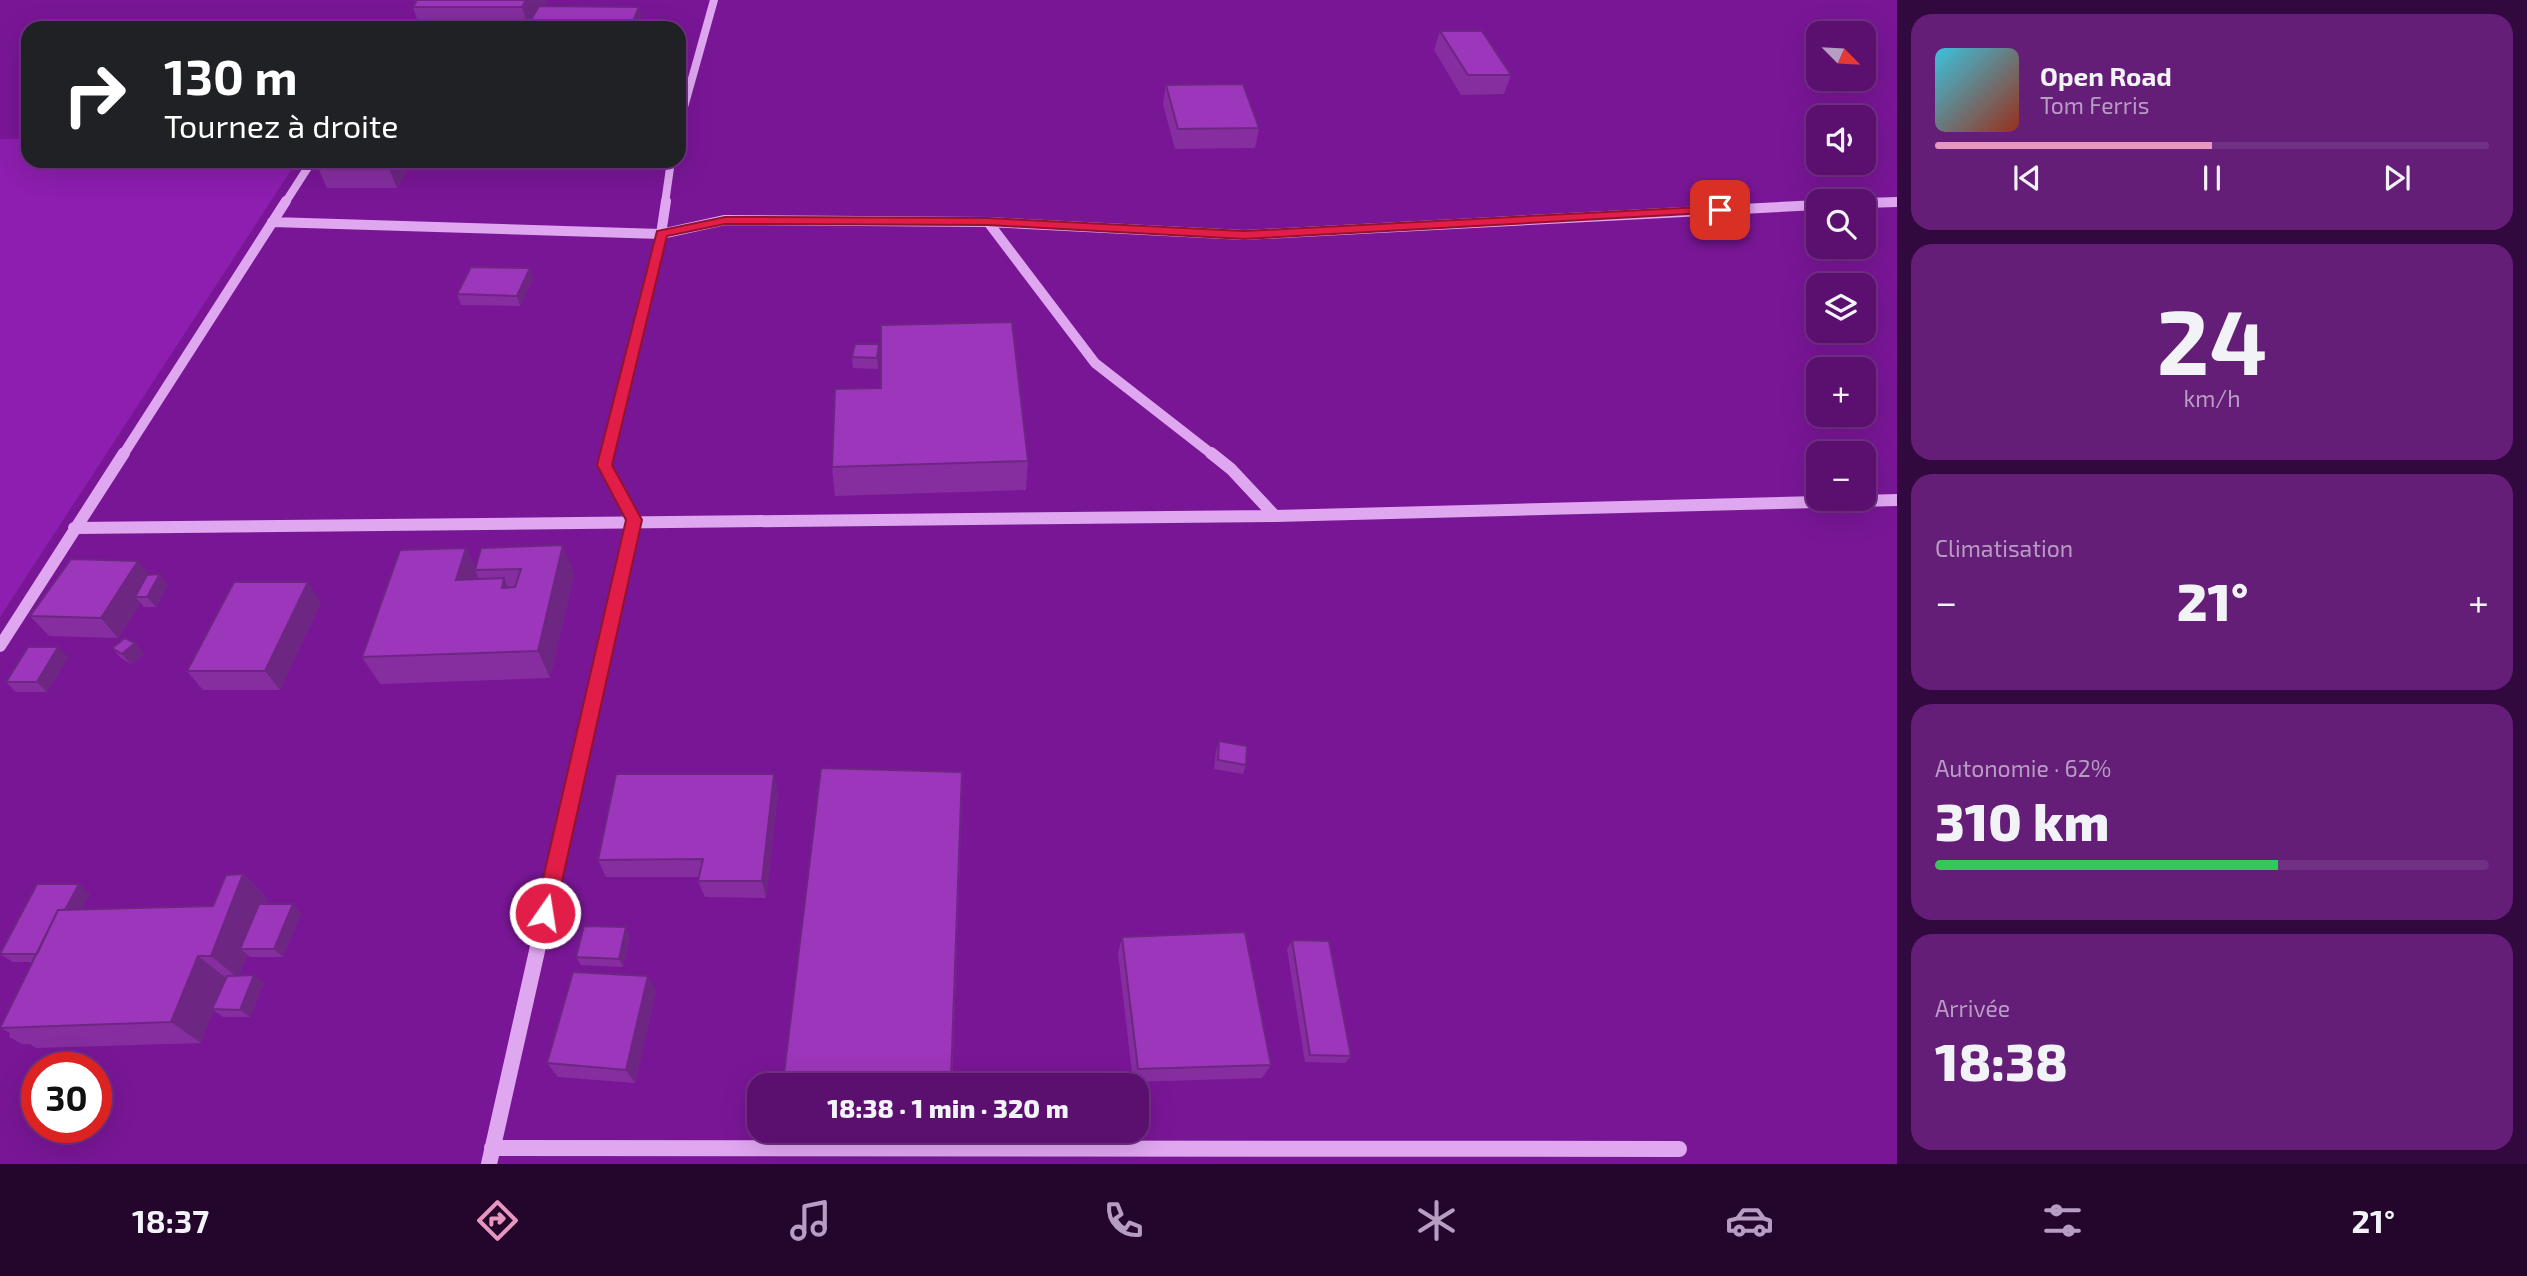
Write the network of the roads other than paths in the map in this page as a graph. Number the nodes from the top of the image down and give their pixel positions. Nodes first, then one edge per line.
1 (714, 0) edge
2 (686, 100) edge
3 (307, 168) edge
4 (670, 168) edge
5 (1897, 202) edge
6 (1876, 203) edge
7 (1806, 206) edge
8 (272, 222) junction
9 (988, 222) junction
10 (661, 234) junction
11 (1897, 500) edge
12 (1275, 516) junction
13 (634, 520) junction
14 (74, 528) junction
15 (0, 646) edge
16 (1679, 1149) dead end
17 (490, 1156) edge

1 - 2 street
3 - 8 street
4 - 10 street
5 - 6 street
7 - 9 street
8 - 10 street
8 - 14 street
9 - 10 street
9 - 12 street
10 - 13 street
11 - 12 street
12 - 13 street
13 - 14 street
13 - 17 street
14 - 15 street
16 - 17 street

